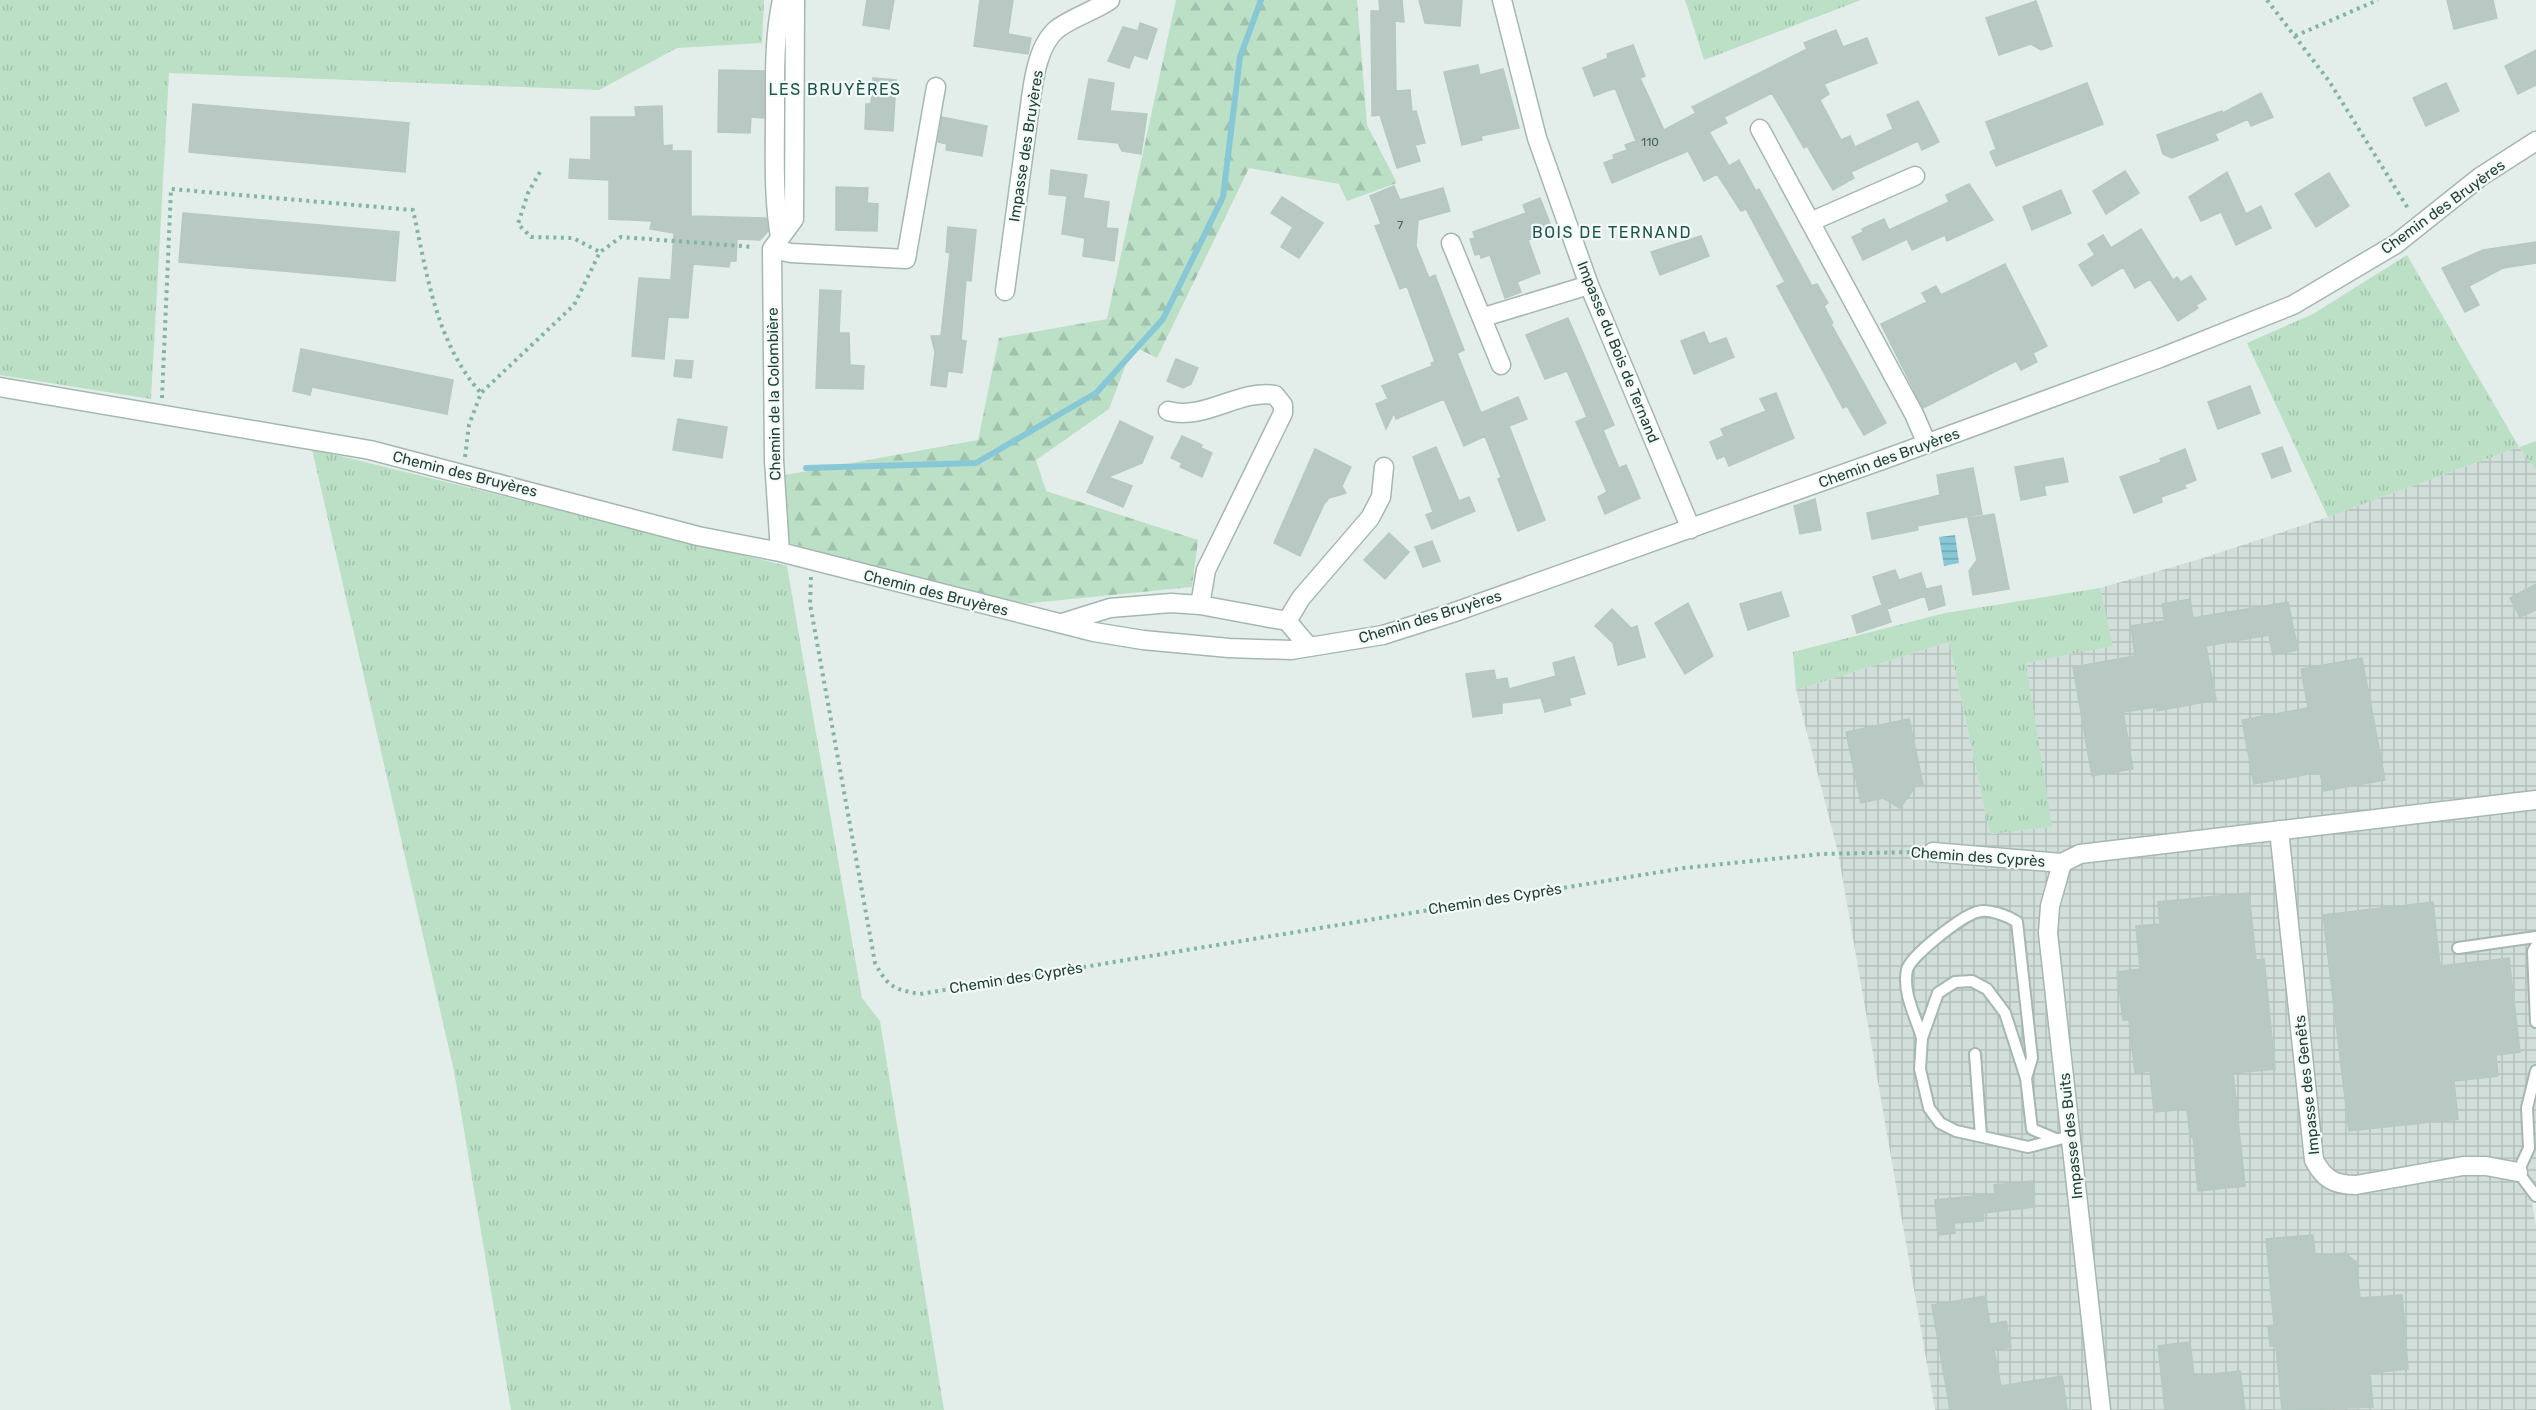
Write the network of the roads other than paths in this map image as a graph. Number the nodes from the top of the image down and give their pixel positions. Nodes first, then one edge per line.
1 (782, 0) edge
2 (795, 0) edge
3 (1110, 0) edge
4 (1502, 0) edge
5 (936, 87) dead end
6 (1760, 129) dead end
7 (2536, 141) edge
8 (1915, 176) dead end
9 (1810, 222) junction
10 (776, 243) junction
11 (1451, 243) dead end
12 (1589, 285) junction
13 (1005, 291) dead end
14 (1484, 317) junction
15 (1501, 365) dead end
16 (0, 387) edge
17 (1168, 411) dead end
18 (1927, 444) junction
19 (1384, 467) dead end
20 (1691, 529) junction
21 (780, 552) junction
22 (1200, 605) junction
23 (1287, 621) junction
24 (1060, 624) junction
25 (1309, 647) junction
26 (2536, 800) edge
27 (2279, 830) junction
28 (1933, 852) road end
29 (2062, 863) junction
30 (2536, 937) edge
31 (2536, 946) edge
32 (2458, 948) dead end
33 (2536, 1023) edge
34 (1922, 1038) junction
35 (1975, 1054) dead end
36 (2536, 1071) edge
37 (2026, 1078) junction
38 (2533, 1098) edge
39 (1981, 1136) junction
40 (2064, 1138) junction
41 (2518, 1172) junction
42 (2536, 1196) edge
43 (2101, 1410) edge

1 - 10 street, Chemin de la Colombière
2 - 10 street, Chemin de la Colombière
3 - 13 street, Impasse des Bruyères
4 - 12 street, Impasse du Bois de Ternand
5 - 10 street
6 - 9 street
7 - 18 street, Chemin des Bruyères
8 - 9 street
9 - 18 street
10 - 21 street, Chemin de la Colombière
11 - 14 street
12 - 14 street
12 - 20 street, Impasse du Bois de Ternand
14 - 15 street
16 - 21 street, Chemin des Bruyères
17 - 22 street
18 - 20 street, Chemin des Bruyères
19 - 23 street
20 - 25 street, Chemin des Bruyères
21 - 24 street, Chemin des Bruyères
22 - 23 street
22 - 24 street
23 - 25 street
24 - 25 street, Chemin des Bruyères
26 - 27 street, Chemin des Cyprès
27 - 29 street, Chemin des Cyprès
27 - 41 street, Impasse des Genêts
28 - 29 street, Chemin des Cyprès
29 - 40 street, Impasse des Buits
30 - 32 lane
31 - 33 lane
34 - 37 lane
34 - 37 lane
34 - 39 lane
35 - 39 lane
36 - 38 lane
37 - 40 lane
38 - 41 lane
39 - 40 lane
40 - 43 street, Impasse des Buits
41 - 42 lane

